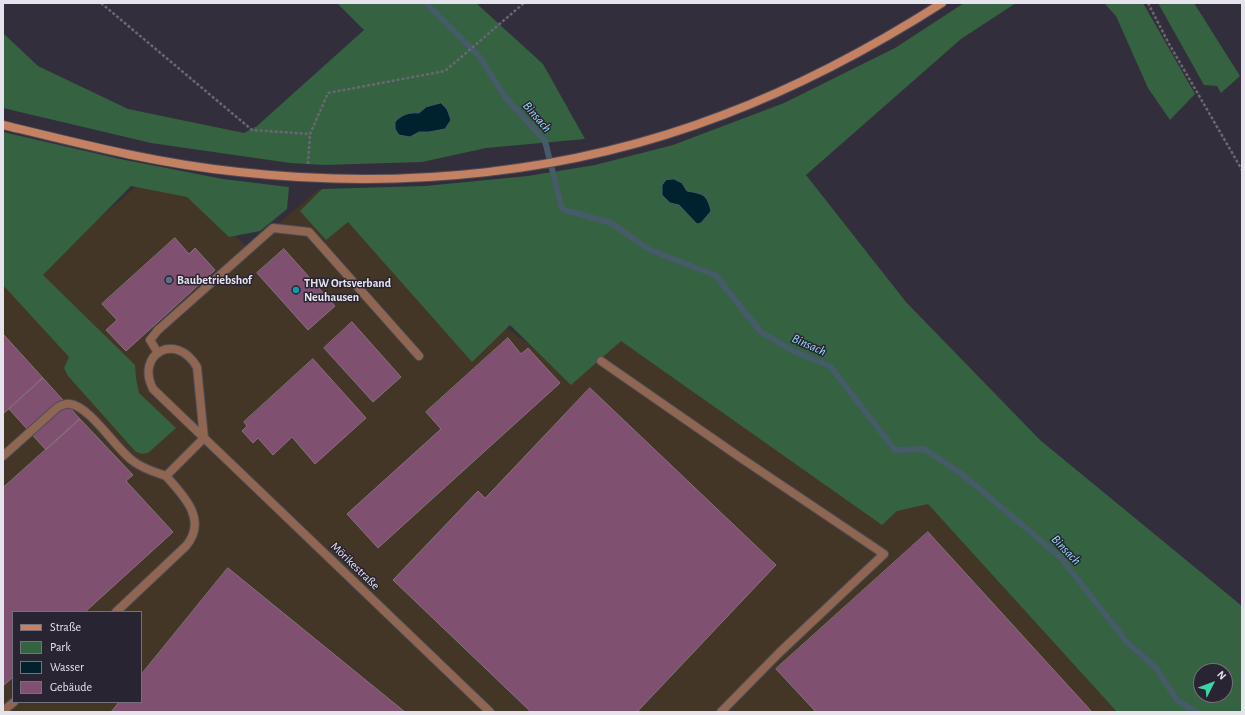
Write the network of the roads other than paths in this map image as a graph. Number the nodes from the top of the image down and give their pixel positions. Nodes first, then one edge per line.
1 (942, 3) edge
2 (3, 125) edge
3 (158, 353) junction
4 (419, 356) dead end
5 (601, 361) dead end
6 (204, 438) junction
7 (3, 456) edge
8 (166, 476) junction
9 (117, 611) edge
10 (13, 703) edge
11 (3, 712) edge
12 (490, 712) edge
13 (721, 712) edge

1 - 2 main road
3 - 4 street
3 - 6 street, Mörikestraße
3 - 6 street
5 - 13 street
6 - 8 street
6 - 12 street, Mörikestraße
7 - 8 street
8 - 9 street
10 - 11 street

